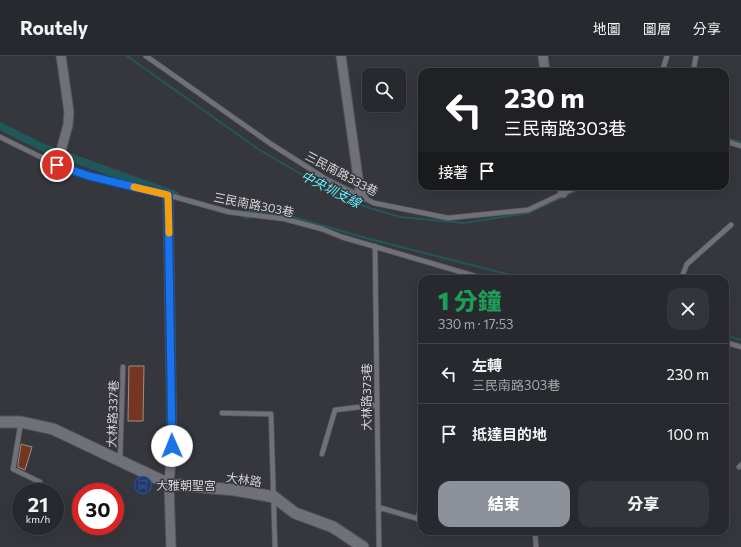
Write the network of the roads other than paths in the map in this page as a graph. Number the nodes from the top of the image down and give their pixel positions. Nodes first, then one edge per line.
1 (61, 56) edge
2 (146, 56) edge
3 (341, 56) edge
4 (543, 56) edge
5 (667, 56) edge
6 (696, 56) edge
7 (544, 68) edge
8 (663, 68) edge
9 (694, 68) edge
10 (0, 136) edge
11 (729, 142) edge
12 (741, 146) edge
13 (57, 165) junction
14 (563, 190) edge
15 (168, 195) junction
16 (363, 197) junction
17 (731, 224) dead end
18 (375, 246) junction
19 (472, 275) edge
20 (683, 275) edge
21 (729, 343) edge
22 (741, 347) edge
23 (123, 367) dead end
24 (376, 405) junction
25 (222, 413) dead end
26 (0, 422) edge
27 (21, 422) junction
28 (322, 454) dead end
29 (120, 461) junction
30 (40, 482) dead end
31 (170, 484) junction
32 (274, 497) junction
33 (378, 507) junction
34 (417, 519) edge
35 (535, 535) edge
36 (171, 547) edge
37 (275, 547) edge
38 (363, 547) edge
39 (380, 547) edge
40 (536, 547) edge

1 - 13 street
2 - 16 lane, 三民南路333巷
3 - 16 street
4 - 7 street
5 - 8 lane
6 - 9 lane
10 - 13 lane, 三民南路303巷
11 - 12 lane
13 - 15 lane, 三民南路303巷
14 - 16 lane, 三民南路333巷
15 - 18 lane, 三民南路303巷
15 - 31 street
17 - 20 lane
18 - 19 lane, 三民南路303巷
18 - 24 lane, 大林路373巷
21 - 22 lane
23 - 29 lane, 大林路337巷
24 - 28 lane
24 - 33 lane, 大林路373巷
25 - 32 lane
26 - 27 street, 大林路
27 - 29 street, 大林路
27 - 30 lane
29 - 31 street, 大林路
31 - 32 street, 大林路
31 - 36 street
32 - 37 lane
32 - 38 street, 大林路
33 - 34 lane
33 - 39 lane, 大林路373巷
35 - 40 lane

